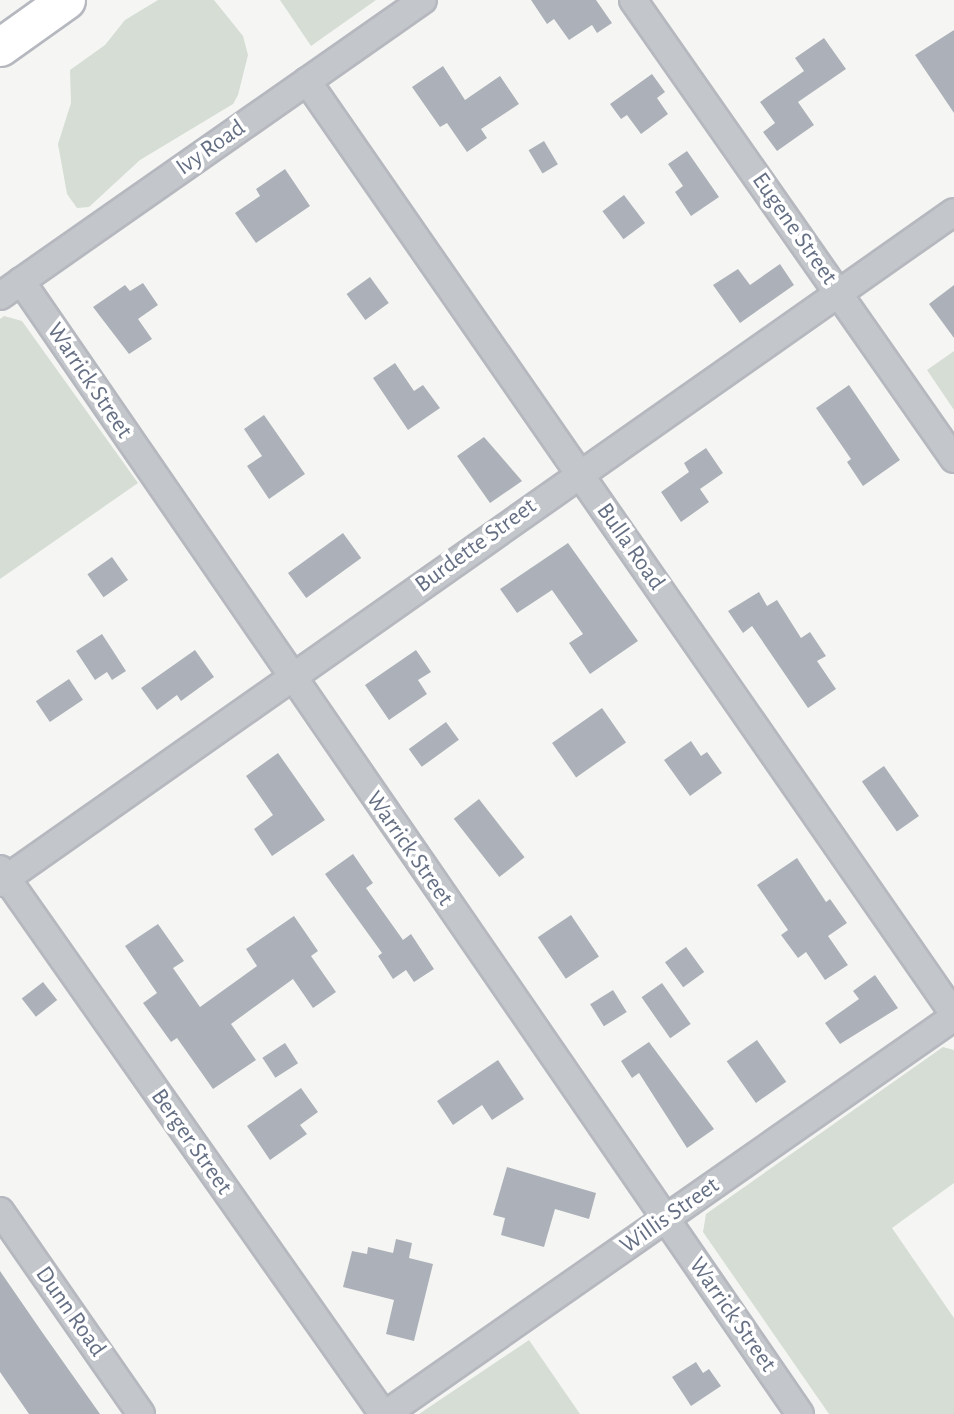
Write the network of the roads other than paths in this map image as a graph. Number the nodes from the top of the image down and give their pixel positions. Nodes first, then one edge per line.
1 (66, 0) edge
2 (423, 0) edge
3 (633, 0) edge
4 (0, 47) edge
5 (307, 81) junction
6 (954, 212) edge
7 (10, 289) edge
8 (840, 294) junction
9 (954, 459) edge
10 (578, 472) junction
11 (290, 677) junction
12 (2, 877) edge
13 (954, 1016) edge
14 (0, 1210) edge
15 (666, 1219) junction
16 (141, 1414) edge
17 (385, 1414) edge
18 (800, 1414) edge

1 - 4 street
2 - 5 street, Ivy Road
3 - 8 street, Eugene Street
5 - 7 street, Ivy Road
5 - 10 street, Bulla Road
6 - 8 street, Burdette Street
7 - 11 street, Warrick Street
8 - 9 street, Eugene Street
8 - 10 street, Burdette Street
10 - 11 street, Burdette Street
10 - 13 street, Bulla Road
11 - 12 street, Burdette Street
11 - 15 street, Warrick Street
12 - 17 street, Berger Street
13 - 15 street, Willis Street
14 - 16 street, Dunn Road
15 - 17 street, Willis Street
15 - 18 street, Warrick Street

